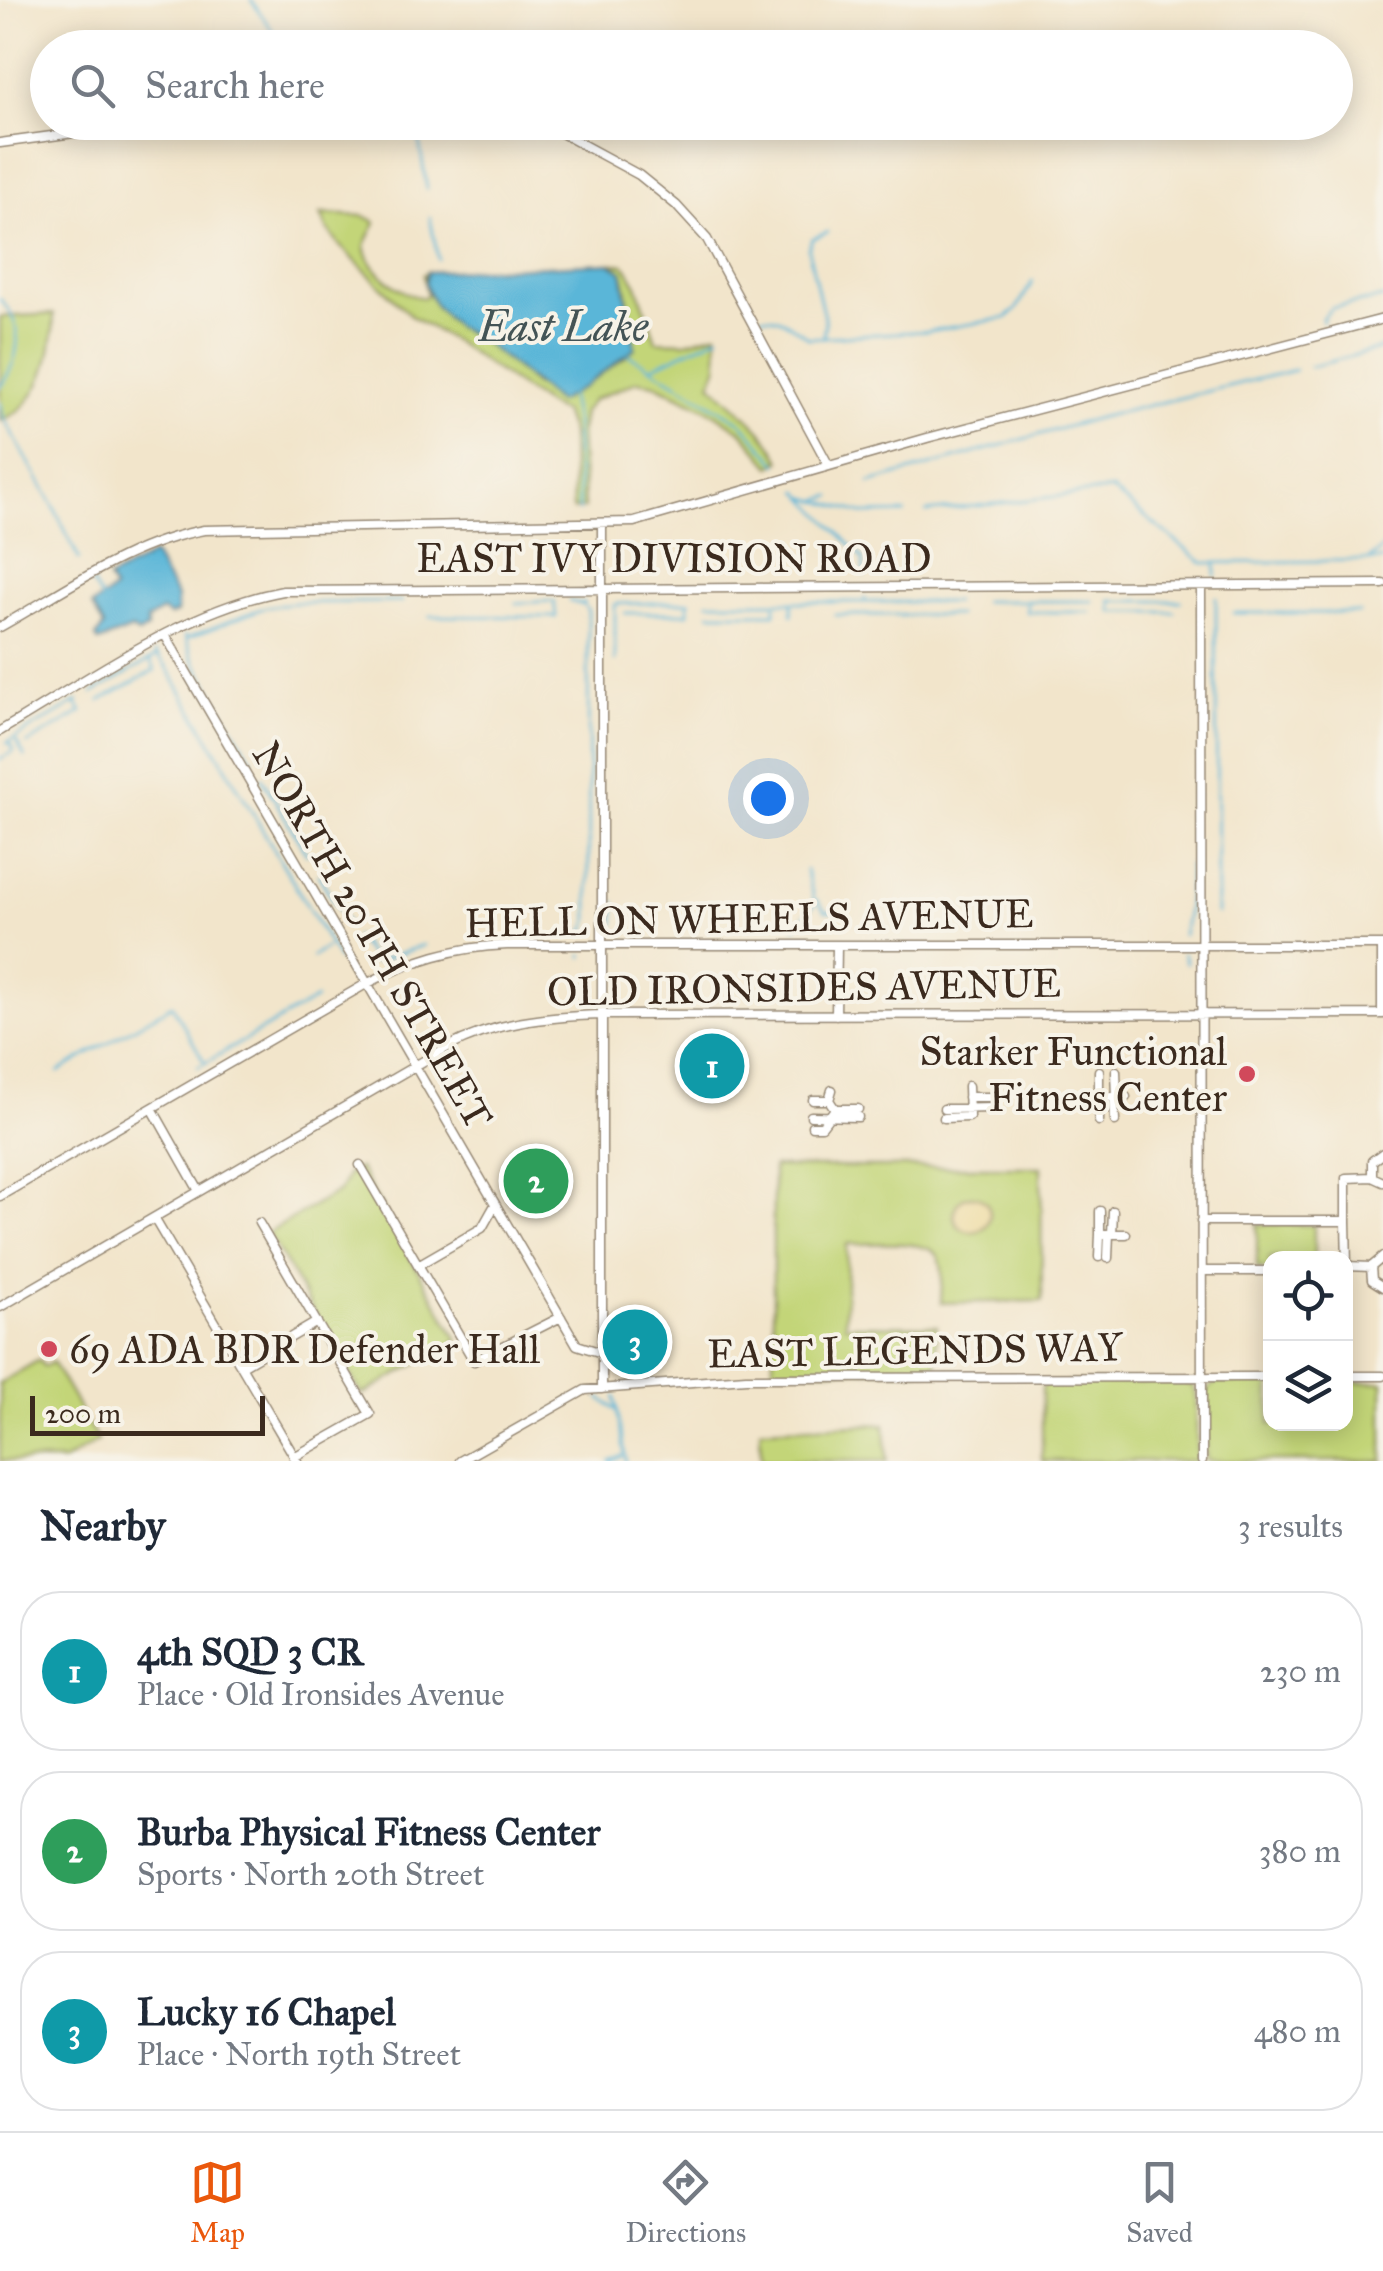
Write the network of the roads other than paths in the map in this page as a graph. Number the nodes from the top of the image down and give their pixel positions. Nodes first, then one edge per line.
1 (30, 138) edge
2 (574, 140) edge
3 (0, 142) edge
4 (1383, 319) edge
5 (829, 466) junction
6 (602, 524) junction
7 (1383, 584) edge
8 (1201, 586) junction
9 (602, 588) junction
10 (0, 627) edge
11 (165, 635) junction
12 (0, 731) edge
13 (1383, 944) edge
14 (1200, 945) junction
15 (600, 946) junction
16 (836, 946) junction
17 (366, 984) junction
18 (836, 1014) junction
19 (1200, 1014) junction
20 (1382, 1014) edge
21 (600, 1015) junction
22 (414, 1068) junction
23 (1116, 1071) dead end
24 (1099, 1072) dead end
25 (968, 1086) dead end
26 (832, 1090) dead end
27 (992, 1096) dead end
28 (968, 1097) junction
29 (1119, 1097) junction
30 (1099, 1098) junction
31 (813, 1100) dead end
32 (829, 1100) junction
33 (152, 1108) junction
34 (969, 1108) junction
35 (994, 1108) dead end
36 (832, 1112) junction
37 (858, 1113) dead end
38 (944, 1113) dead end
39 (812, 1121) dead end
40 (1099, 1122) dead end
41 (1115, 1122) dead end
42 (1383, 1154) edge
43 (360, 1164) dead end
44 (1333, 1177) dead end
45 (1372, 1177) junction
46 (1346, 1178) junction
47 (1383, 1182) edge
48 (199, 1191) junction
49 (0, 1196) edge
50 (495, 1206) junction
51 (1100, 1211) dead end
52 (1113, 1211) dead end
53 (154, 1218) junction
54 (1201, 1221) junction
55 (1346, 1221) junction
56 (259, 1223) dead end
57 (1107, 1234) junction
58 (1126, 1234) dead end
59 (1346, 1251) edge
60 (1383, 1257) edge
61 (1104, 1258) dead end
62 (418, 1265) junction
63 (1353, 1267) edge
64 (1372, 1267) junction
65 (1202, 1272) junction
66 (1263, 1272) edge
67 (1383, 1288) edge
68 (0, 1306) edge
69 (561, 1317) junction
70 (317, 1322) junction
71 (602, 1353) junction
72 (242, 1366) junction
73 (1353, 1376) edge
74 (1383, 1376) edge
75 (1201, 1377) junction
76 (1263, 1377) edge
77 (602, 1389) junction
78 (296, 1459) edge
79 (460, 1461) edge
80 (1202, 1461) edge

1 - 3 street
2 - 5 street
4 - 5 street
5 - 6 street
6 - 9 street
6 - 10 street
7 - 8 street, EAST IVY DIVISION ROAD
8 - 9 street, EAST IVY DIVISION ROAD
8 - 14 street
9 - 11 street, EAST IVY DIVISION ROAD
9 - 15 street
11 - 12 street, EAST IVY DIVISION ROAD
11 - 17 street, NORTH 20TH STREET
13 - 14 street, HELL ON WHEELS AVENUE
13 - 20 street
14 - 16 street, HELL ON WHEELS AVENUE
14 - 19 street
15 - 16 street, HELL ON WHEELS AVENUE
15 - 17 street, HELL ON WHEELS AVENUE
15 - 21 street
16 - 18 street
17 - 22 street, NORTH 20TH STREET
17 - 33 street, HELL ON WHEELS AVENUE
18 - 19 street, OLD IRONSIDES AVENUE
18 - 21 street, OLD IRONSIDES AVENUE
19 - 20 street, OLD IRONSIDES AVENUE
19 - 54 street
21 - 22 street, OLD IRONSIDES AVENUE
21 - 71 street
22 - 48 street, OLD IRONSIDES AVENUE
22 - 50 street, NORTH 20TH STREET
23 - 29 street
24 - 30 street
25 - 28 street
26 - 32 street
27 - 28 street
28 - 34 street
29 - 30 street
29 - 41 street
30 - 40 street
31 - 32 street
32 - 36 street
33 - 48 street
33 - 49 street, HELL ON WHEELS AVENUE
34 - 35 street
34 - 38 street
36 - 37 street
36 - 39 street
42 - 45 street
43 - 62 street
44 - 46 street
45 - 46 street
45 - 47 street
46 - 55 street
48 - 53 street, OLD IRONSIDES AVENUE
50 - 62 street
50 - 69 street, NORTH 20TH STREET
51 - 57 street
52 - 57 street
53 - 68 street, OLD IRONSIDES AVENUE
53 - 72 street
54 - 55 street
54 - 65 street
55 - 59 street
56 - 70 street
57 - 58 street
57 - 61 street
60 - 64 street
62 - 69 street
63 - 64 street
64 - 67 street
65 - 66 street
65 - 75 street
69 - 71 street, NORTH 20TH STREET
70 - 72 street
70 - 78 street
71 - 77 street
72 - 78 street
73 - 74 street
75 - 76 street, EAST LEGENDS WAY
75 - 77 street, EAST LEGENDS WAY
75 - 80 street
77 - 79 street, EAST LEGENDS WAY

